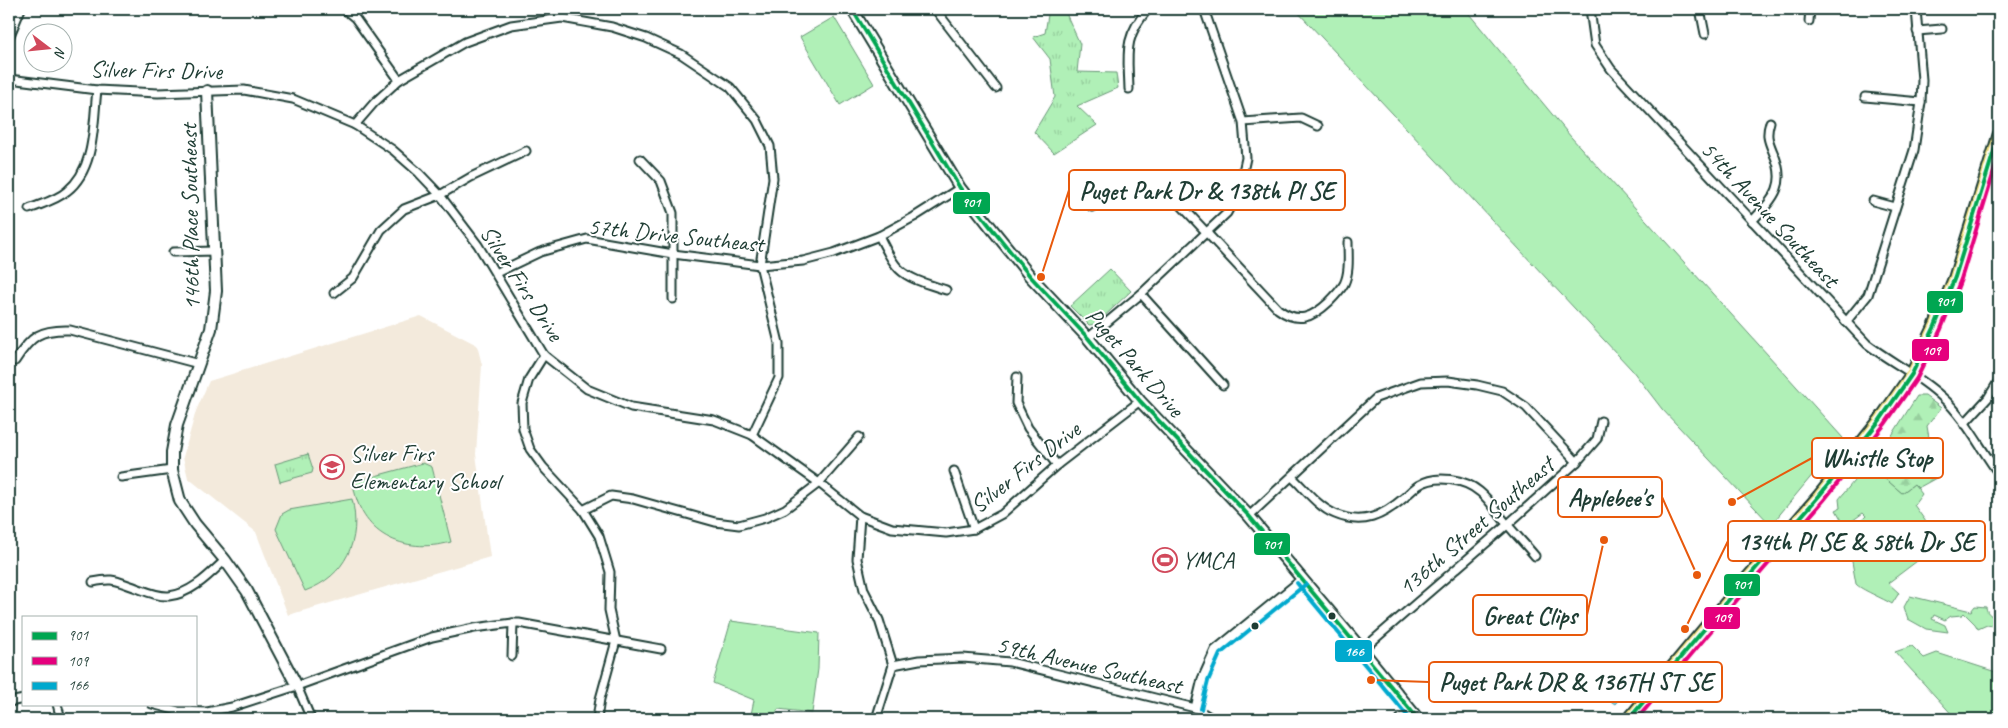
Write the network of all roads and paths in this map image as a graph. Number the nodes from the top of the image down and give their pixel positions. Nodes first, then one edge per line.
1 (21, 9) edge
2 (344, 9) edge
3 (852, 9) edge
4 (935, 9) edge
5 (1148, 9) edge
6 (1204, 9) edge
7 (1590, 9) edge
8 (1700, 9) edge
9 (1810, 9) edge
10 (1916, 9) edge
11 (1809, 21) dead end
12 (1942, 29) dead end
13 (1917, 31) junction
14 (1705, 34) dead end
15 (9, 38) edge
16 (9, 80) edge
17 (398, 80) junction
18 (996, 88) dead end
19 (1129, 88) dead end
20 (97, 90) junction
21 (207, 90) junction
22 (1866, 97) dead end
23 (1921, 102) junction
24 (1243, 122) junction
25 (1770, 122) dead end
26 (355, 125) junction
27 (1318, 126) dead end
28 (1999, 135) edge
29 (526, 151) dead end
30 (640, 159) dead end
31 (960, 188) junction
32 (440, 196) junction
33 (1873, 201) dead end
34 (1092, 207) dead end
35 (1895, 207) junction
36 (29, 209) dead end
37 (1752, 221) junction
38 (1206, 231) junction
39 (880, 236) junction
40 (1348, 242) dead end
41 (215, 251) junction
42 (173, 252) dead end
43 (673, 254) junction
44 (760, 265) junction
45 (496, 273) junction
46 (946, 290) dead end
47 (334, 293) dead end
48 (1141, 294) junction
49 (673, 299) dead end
50 (1846, 322) junction
51 (1088, 338) junction
52 (544, 355) junction
53 (15, 361) dead end
54 (199, 364) junction
55 (1912, 374) junction
56 (1018, 377) dead end
57 (1999, 380) edge
58 (1223, 385) dead end
59 (1140, 401) junction
60 (1601, 421) dead end
61 (1964, 424) junction
62 (752, 435) junction
63 (859, 437) dead end
64 (1577, 462) junction
65 (1058, 465) junction
66 (172, 470) junction
67 (954, 471) dead end
68 (1999, 474) edge
69 (121, 477) dead end
70 (1292, 477) junction
71 (819, 483) junction
72 (583, 510) junction
73 (860, 516) junction
74 (1249, 516) junction
75 (1507, 525) junction
76 (974, 529) junction
77 (1535, 556) dead end
78 (225, 560) junction
79 (1302, 579) junction
80 (94, 582) dead end
81 (513, 624) junction
82 (616, 641) junction
83 (662, 649) dead end
84 (1362, 650) junction
85 (512, 656) dead end
86 (893, 665) junction
87 (297, 686) junction
88 (22, 699) edge
89 (9, 702) edge
90 (58, 706) edge
91 (159, 706) edge
92 (1195, 708) junction
93 (1410, 710) junction
94 (208, 716) edge
95 (61, 719) edge
96 (311, 719) edge
97 (597, 719) edge
98 (876, 719) edge
99 (1213, 719) edge
100 (1400, 719) edge
101 (1418, 719) edge
102 (1629, 719) edge

1 - 15 street
2 - 17 street
3 - 31 street, Puget Park Drive
4 - 18 street
5 - 19 street
6 - 24 street
7 - 37 street, 54th Avenue Southeast
8 - 14 street
9 - 11 street
10 - 13 street
12 - 13 street
13 - 23 street
16 - 20 street, Silver Firs Drive
17 - 26 street
17 - 44 street
20 - 21 street, Silver Firs Drive
20 - 36 street
21 - 26 street, Silver Firs Drive
21 - 41 street, 146th Place Southeast
22 - 23 street
23 - 35 street
24 - 27 street
24 - 38 street
25 - 37 street
26 - 32 street, Silver Firs Drive
28 - 55 main road
29 - 32 street
30 - 43 street
31 - 39 street, 57th Drive Southeast
31 - 51 street, Puget Park Drive
32 - 45 street, Silver Firs Drive
32 - 47 street
33 - 35 street
34 - 38 street
35 - 50 street
37 - 50 street, 54th Avenue Southeast
38 - 40 street
38 - 48 street
39 - 44 street, 57th Drive Southeast
39 - 46 street
41 - 42 street
41 - 54 street, 146th Place Southeast
43 - 44 street, 57th Drive Southeast
43 - 45 street, 57th Drive Southeast
43 - 49 street
44 - 62 street
45 - 52 street, Silver Firs Drive
48 - 51 street
48 - 58 street
50 - 55 street, 54th Avenue Southeast
51 - 59 street, Puget Park Drive
52 - 62 street, Silver Firs Drive
52 - 72 street
53 - 54 street
54 - 66 street, 146th Place Southeast
55 - 61 street, 54th Avenue Southeast
55 - 102 main road
56 - 65 street
57 - 61 street
59 - 65 street, Silver Firs Drive
59 - 74 street, Puget Park Drive
60 - 64 street, 136th Street Southeast
61 - 68 street, 54th Avenue Southeast
62 - 71 street, Silver Firs Drive
63 - 71 street
64 - 70 street
64 - 75 street, 136th Street Southeast
65 - 76 street, Silver Firs Drive
66 - 69 street
66 - 78 street, 146th Place Southeast
67 - 76 street
70 - 74 street
70 - 75 street
71 - 72 street
71 - 73 street, Silver Firs Drive
72 - 82 street
73 - 76 street, Silver Firs Drive
73 - 86 street
74 - 79 street, Puget Park Drive
75 - 77 street
75 - 84 street, 136th Street Southeast
78 - 80 street
78 - 87 street, 146th Place Southeast
79 - 84 street, Puget Park Drive
79 - 92 street
81 - 82 street
81 - 85 street
81 - 87 street
82 - 83 street
82 - 97 street
84 - 93 street, Puget Park Drive
86 - 92 street, 59th Avenue Southeast
86 - 98 street
87 - 94 street
87 - 96 street
88 - 89 street
90 - 95 street
91 - 94 street
92 - 99 street, 59th Avenue Southeast
93 - 100 street
93 - 101 street, Puget Park Drive

